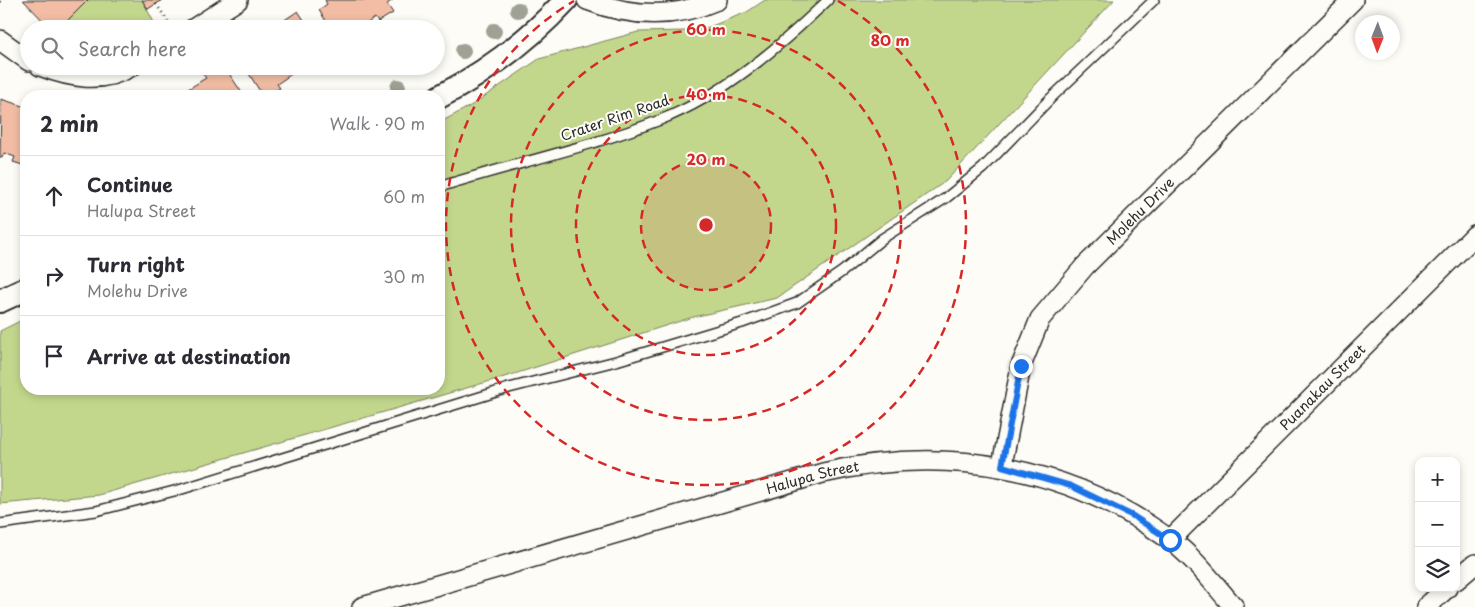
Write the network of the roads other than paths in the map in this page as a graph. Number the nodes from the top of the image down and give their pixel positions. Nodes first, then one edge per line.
1 (238, 0) edge
2 (566, 0) edge
3 (588, 0) edge
4 (716, 0) edge
5 (828, 0) edge
6 (1154, 0) edge
7 (1353, 0) edge
8 (207, 20) edge
9 (0, 40) edge
10 (20, 54) edge
11 (70, 75) edge
12 (107, 75) edge
13 (445, 93) edge
14 (445, 184) edge
15 (1475, 235) edge
16 (20, 292) edge
17 (0, 302) edge
18 (1002, 466) junction
19 (0, 524) edge
20 (1170, 540) junction
21 (1475, 564) edge
22 (1460, 577) edge
23 (1443, 592) edge
24 (362, 607) edge
25 (1234, 607) edge
26 (1426, 607) edge

1 - 8 street
2 - 13 street
3 - 4 street
5 - 14 lane, Crater Rim Road
6 - 19 lane
7 - 18 street, Molehu Drive
9 - 10 street
11 - 12 street
15 - 20 street, Puanakau Street
16 - 17 street
18 - 20 street, Halupa Street
18 - 24 street, Halupa Street
20 - 25 street, Halupa Street
21 - 22 street
23 - 26 street

